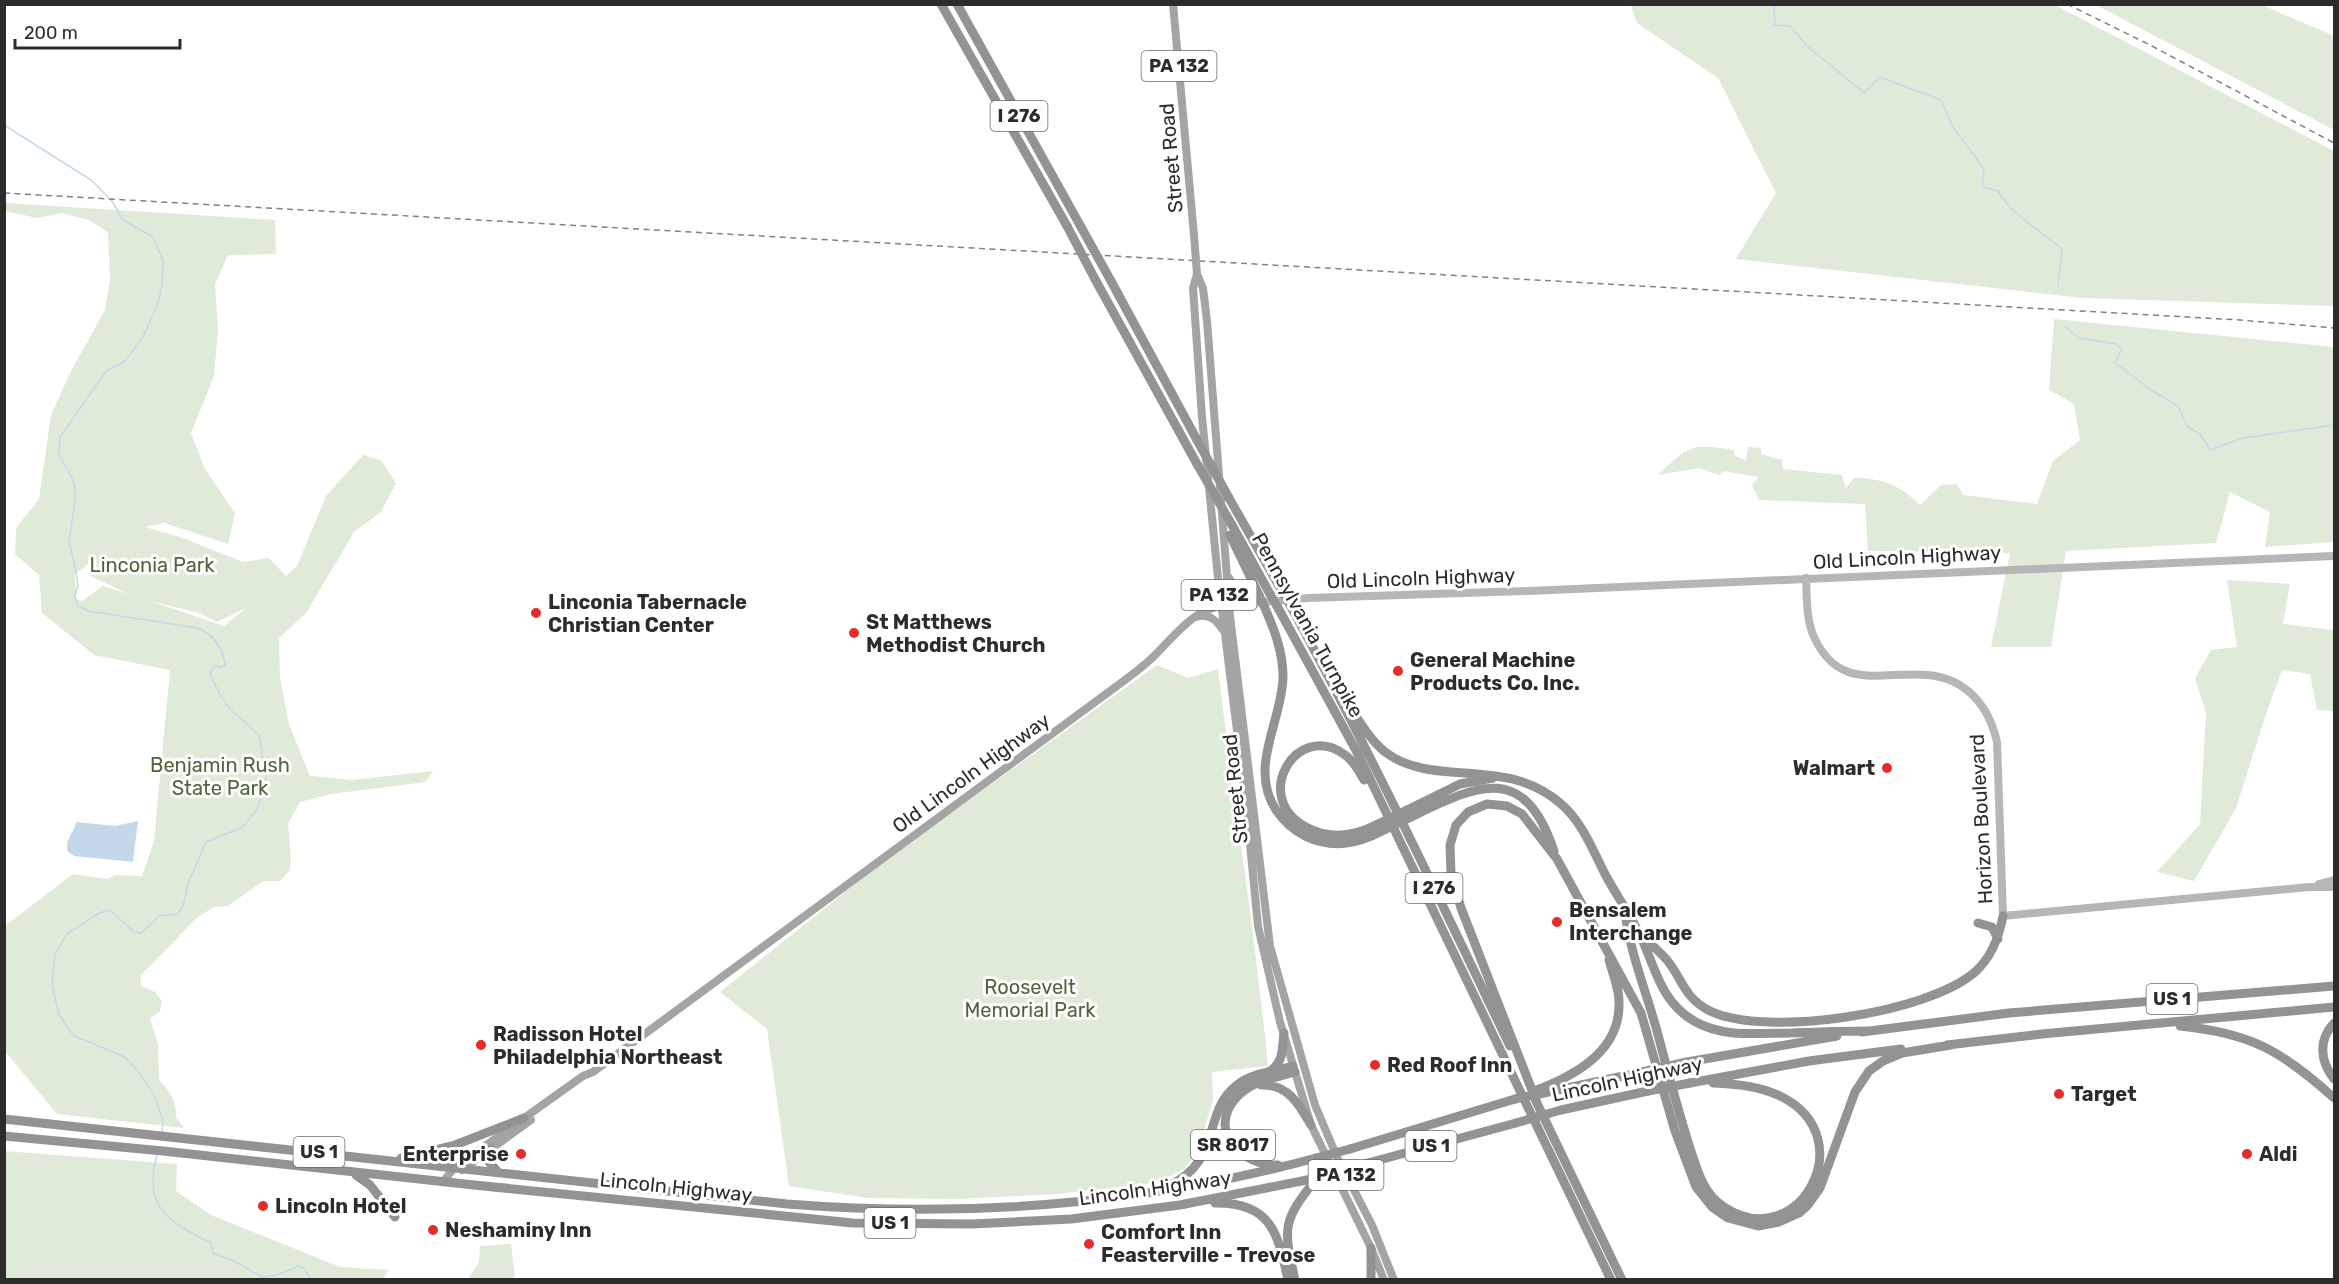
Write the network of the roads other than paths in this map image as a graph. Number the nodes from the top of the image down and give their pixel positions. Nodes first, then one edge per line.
1 (941, 4) edge
2 (957, 4) edge
3 (1173, 4) edge
4 (1197, 274) junction
5 (1231, 530) junction
6 (2334, 556) edge
7 (1226, 569) junction
8 (1806, 578) junction
9 (1260, 601) junction
10 (1225, 605) junction
11 (1190, 620) junction
12 (1224, 634) junction
13 (1328, 674) junction
14 (1504, 776) junction
15 (1409, 814) junction
16 (1380, 828) junction
17 (1394, 828) junction
18 (1557, 859) junction
19 (2334, 880) edge
20 (2309, 887) junction
21 (2334, 887) edge
22 (1625, 909) junction
23 (2003, 916) junction
24 (1978, 923) dead end
25 (1638, 932) junction
26 (1998, 939) junction
27 (1603, 944) junction
28 (2334, 986) edge
29 (2334, 1007) edge
30 (2334, 1023) edge
31 (2159, 1024) junction
32 (1868, 1031) junction
33 (1284, 1033) junction
34 (1951, 1045) junction
35 (1297, 1069) junction
36 (593, 1072) junction
37 (1267, 1073) junction
38 (2334, 1079) edge
39 (1690, 1083) junction
40 (1247, 1089) junction
41 (1536, 1096) junction
42 (2334, 1098) edge
43 (524, 1118) junction
44 (4, 1119) edge
45 (1311, 1125) junction
46 (4, 1136) edge
47 (491, 1149) junction
48 (392, 1160) junction
49 (1292, 1164) junction
50 (459, 1168) junction
51 (348, 1172) junction
52 (499, 1173) junction
53 (1317, 1178) junction
54 (443, 1182) junction
55 (1155, 1192) junction
56 (1180, 1204) junction
57 (395, 1217) dead end
58 (1586, 1229) junction
59 (1371, 1248) junction
60 (1288, 1280) edge
61 (1295, 1280) edge
62 (1371, 1280) edge
63 (1384, 1280) edge
64 (1394, 1280) edge
65 (1604, 1280) edge
66 (1611, 1280) edge
67 (1622, 1280) edge

1 - 5 highway, I 276, bridge
2 - 13 highway, Pennsylvania Turnpike / I 276, bridge
3 - 4 main road, Street Road / PA 132, bridge
4 - 7 main road, Street Road / PA 132
4 - 10 main road, Street Road / PA 132
5 - 9 highway
5 - 17 highway, Pennsylvania Turnpike / I 276, bridge
6 - 8 main road, Old Lincoln Highway
7 - 9 main road
7 - 10 main road, Street Road / PA 132
8 - 9 main road, Old Lincoln Highway
8 - 23 main road, Horizon Boulevard
9 - 10 main road, Old Lincoln Highway
9 - 16 highway
10 - 11 main road, Old Lincoln Highway
10 - 12 main road, Street Road / PA 132
10 - 35 main road, Street Road / PA 132
11 - 12 main road
11 - 36 main road, Old Lincoln Highway
12 - 33 main road, Street Road / PA 132
13 - 14 highway
13 - 41 highway, Pennsylvania Turnpike / I 276
14 - 15 highway
14 - 22 highway
15 - 16 highway, bridge
15 - 18 highway
16 - 17 highway
17 - 58 highway, Pennsylvania Turnpike / I 276
18 - 27 highway
18 - 41 highway
19 - 20 main road, Horizon Boulevard
20 - 21 main road, Horizon Boulevard
20 - 23 main road, Horizon Boulevard
22 - 25 highway
22 - 39 highway
23 - 26 highway
24 - 26 highway
25 - 26 highway
25 - 32 highway
27 - 34 highway
27 - 41 highway
28 - 32 highway, Lincoln Highway / US 1
29 - 31 highway, Lincoln Highway / US 1
30 - 38 highway
31 - 34 highway, Lincoln Highway / US 1
31 - 42 highway
32 - 41 highway, Lincoln Highway / US 1, bridge
33 - 35 main road, Street Road / PA 132
33 - 37 highway
34 - 39 highway, Lincoln Highway / US 1
35 - 37 highway
35 - 40 highway
35 - 45 main road, Street Road / PA 132
35 - 64 main road, Street Road / PA 132
36 - 43 main road, Old Lincoln Highway
36 - 47 main road, Old Lincoln Highway
37 - 55 highway
39 - 53 highway, Lincoln Highway / US 1, bridge
40 - 45 highway
40 - 49 highway, SR 8017
41 - 49 highway, Lincoln Highway / US 1, bridge
41 - 67 highway, Pennsylvania Turnpike / I 276
43 - 48 highway
43 - 50 main road, Old Lincoln Highway
44 - 48 highway, Lincoln Highway / US 1
45 - 59 main road, Street Road / PA 132
46 - 51 highway, Lincoln Highway / US 1
47 - 50 main road, Old Lincoln Highway
47 - 52 highway
48 - 50 highway, Lincoln Highway / US 1
49 - 55 highway, Lincoln Highway / US 1
50 - 52 highway, Lincoln Highway / US 1
50 - 54 main road, Old Lincoln Highway
51 - 54 highway, Lincoln Highway / US 1
51 - 57 highway
52 - 55 highway, Lincoln Highway / US 1
53 - 56 highway, Lincoln Highway / US 1
53 - 61 highway
54 - 56 highway, Lincoln Highway / US 1
56 - 60 highway
58 - 65 highway
58 - 66 highway, Pennsylvania Turnpike / I 276
59 - 62 highway
59 - 63 main road, Street Road / PA 132

